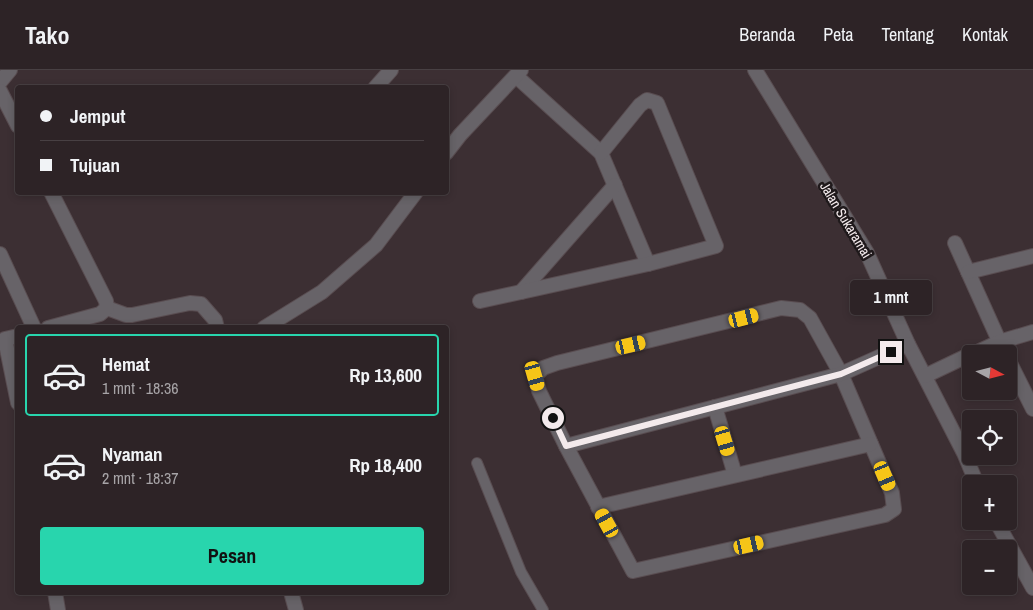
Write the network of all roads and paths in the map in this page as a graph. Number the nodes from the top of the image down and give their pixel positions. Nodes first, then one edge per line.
1 (10, 70) edge
2 (391, 70) edge
3 (755, 70) edge
4 (518, 73) edge
5 (0, 82) edge
6 (378, 85) edge
7 (0, 92) edge
8 (15, 120) edge
9 (449, 149) edge
10 (600, 153) junction
11 (615, 185) junction
12 (53, 195) edge
13 (414, 195) edge
14 (955, 243) dead end
15 (0, 254) edge
16 (1033, 256) edge
17 (648, 264) junction
18 (968, 272) junction
19 (521, 292) junction
20 (480, 301) dead end
21 (106, 308) junction
22 (33, 325) edge
23 (59, 325) edge
24 (217, 325) edge
25 (269, 325) edge
26 (1033, 332) edge
27 (7, 338) edge
28 (908, 344) junction
29 (1001, 345) edge
30 (1008, 345) edge
31 (962, 359) edge
32 (841, 374) junction
33 (925, 376) junction
34 (1018, 379) edge
35 (15, 385) edge
36 (715, 407) junction
37 (1033, 409) edge
38 (871, 444) junction
39 (566, 446) junction
40 (477, 463) dead end
41 (973, 475) edge
42 (735, 476) junction
43 (598, 507) junction
44 (1001, 530) edge
45 (1033, 588) edge
46 (56, 595) edge
47 (292, 595) edge
48 (58, 610) edge
49 (296, 610) edge
50 (543, 610) edge

1 - 5 street
2 - 6 street
3 - 28 street, Jalan Sukaramai
4 - 9 street
4 - 10 street
7 - 8 street
10 - 11 street
10 - 17 street
11 - 17 street
11 - 19 street
12 - 21 street
13 - 25 street
14 - 18 street
15 - 22 street
16 - 18 street
17 - 19 street
18 - 29 street
19 - 20 street
21 - 23 street
21 - 24 street
26 - 30 street
27 - 35 street
28 - 32 street
28 - 33 street, Jalan Sukaramai
31 - 33 street
32 - 36 street
32 - 38 street
32 - 39 street
33 - 41 street, Jalan Sukaramai
34 - 37 street
36 - 39 street
36 - 42 street
38 - 42 street
38 - 43 street
39 - 43 street
40 - 50 lane
42 - 43 street
44 - 45 street
46 - 48 street
47 - 49 street

